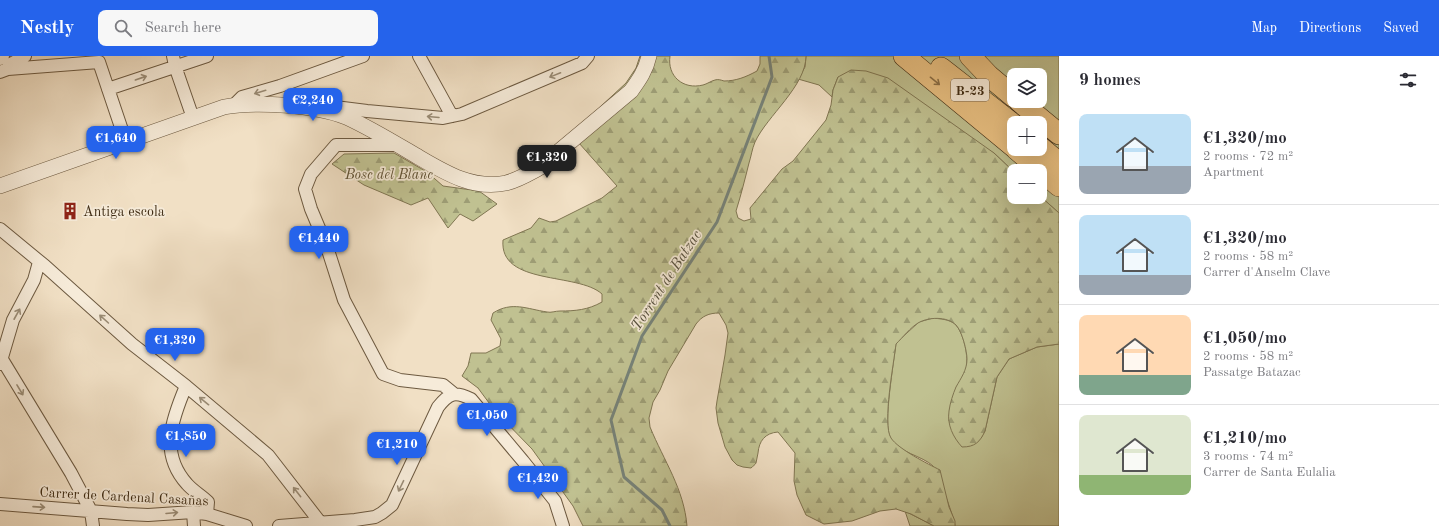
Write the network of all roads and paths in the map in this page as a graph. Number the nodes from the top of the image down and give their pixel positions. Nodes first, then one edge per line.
1 (3, 56) edge
2 (25, 56) edge
3 (207, 56) edge
4 (363, 56) edge
5 (419, 56) edge
6 (588, 56) edge
7 (649, 56) edge
8 (904, 56) edge
9 (925, 56) edge
10 (970, 56) edge
11 (975, 56) edge
12 (174, 61) edge
13 (2, 68) edge
14 (1007, 77) edge
15 (108, 89) junction
16 (1007, 91) edge
17 (234, 105) junction
18 (1027, 108) edge
19 (1045, 108) edge
20 (318, 109) junction
21 (452, 116) junction
22 (193, 118) junction
23 (1059, 119) edge
24 (1007, 120) edge
25 (1059, 134) edge
26 (1007, 141) edge
27 (126, 142) junction
28 (398, 145) junction
29 (1047, 153) edge
30 (1024, 156) edge
31 (1059, 163) edge
32 (0, 186) edge
33 (1059, 186) edge
34 (0, 229) edge
35 (39, 262) junction
36 (1, 360) edge
37 (186, 386) junction
38 (454, 394) junction
39 (554, 501) junction
40 (0, 504) edge
41 (91, 511) junction
42 (193, 512) junction
43 (207, 514) junction
44 (149, 520) edge
45 (322, 524) edge
46 (93, 526) edge
47 (194, 526) edge
48 (246, 526) edge
49 (279, 526) edge
50 (563, 526) edge
51 (568, 526) edge

1 - 13 street
2 - 13 street
3 - 12 street
4 -> 17 street
5 - 21 street
6 -> 21 street
7 - 28 street
8 -> 26 highway
9 - 24 highway, B-23
10 - 16 highway, B-23
11 - 14 highway
15 -> 12 street
12 - 22 street
13 - 15 street
15 - 27 street
17 - 20 street
17 - 22 street
18 - 25 highway
19 - 23 highway
21 -> 20 street
20 - 28 street
22 - 27 street
27 - 32 street
28 - 38 street
29 - 31 highway
30 - 33 highway
34 - 35 street
36 -> 35 street
37 -> 35 street
36 -> 41 street
37 - 43 street
45 -> 37 street
38 - 39 street
38 -> 45 street
39 - 50 street
39 - 51 street
40 -> 41 street, Carrer de Cardenal Casañas
41 - 44 street, Carrer de Cardenal Casañas
41 - 46 street
42 - 43 street, Carrer de Cardenal Casañas
44 -> 42 street, Carrer de Cardenal Casañas
42 - 47 street
43 - 48 street, Carrer de Cardenal Casañas
45 - 49 street

